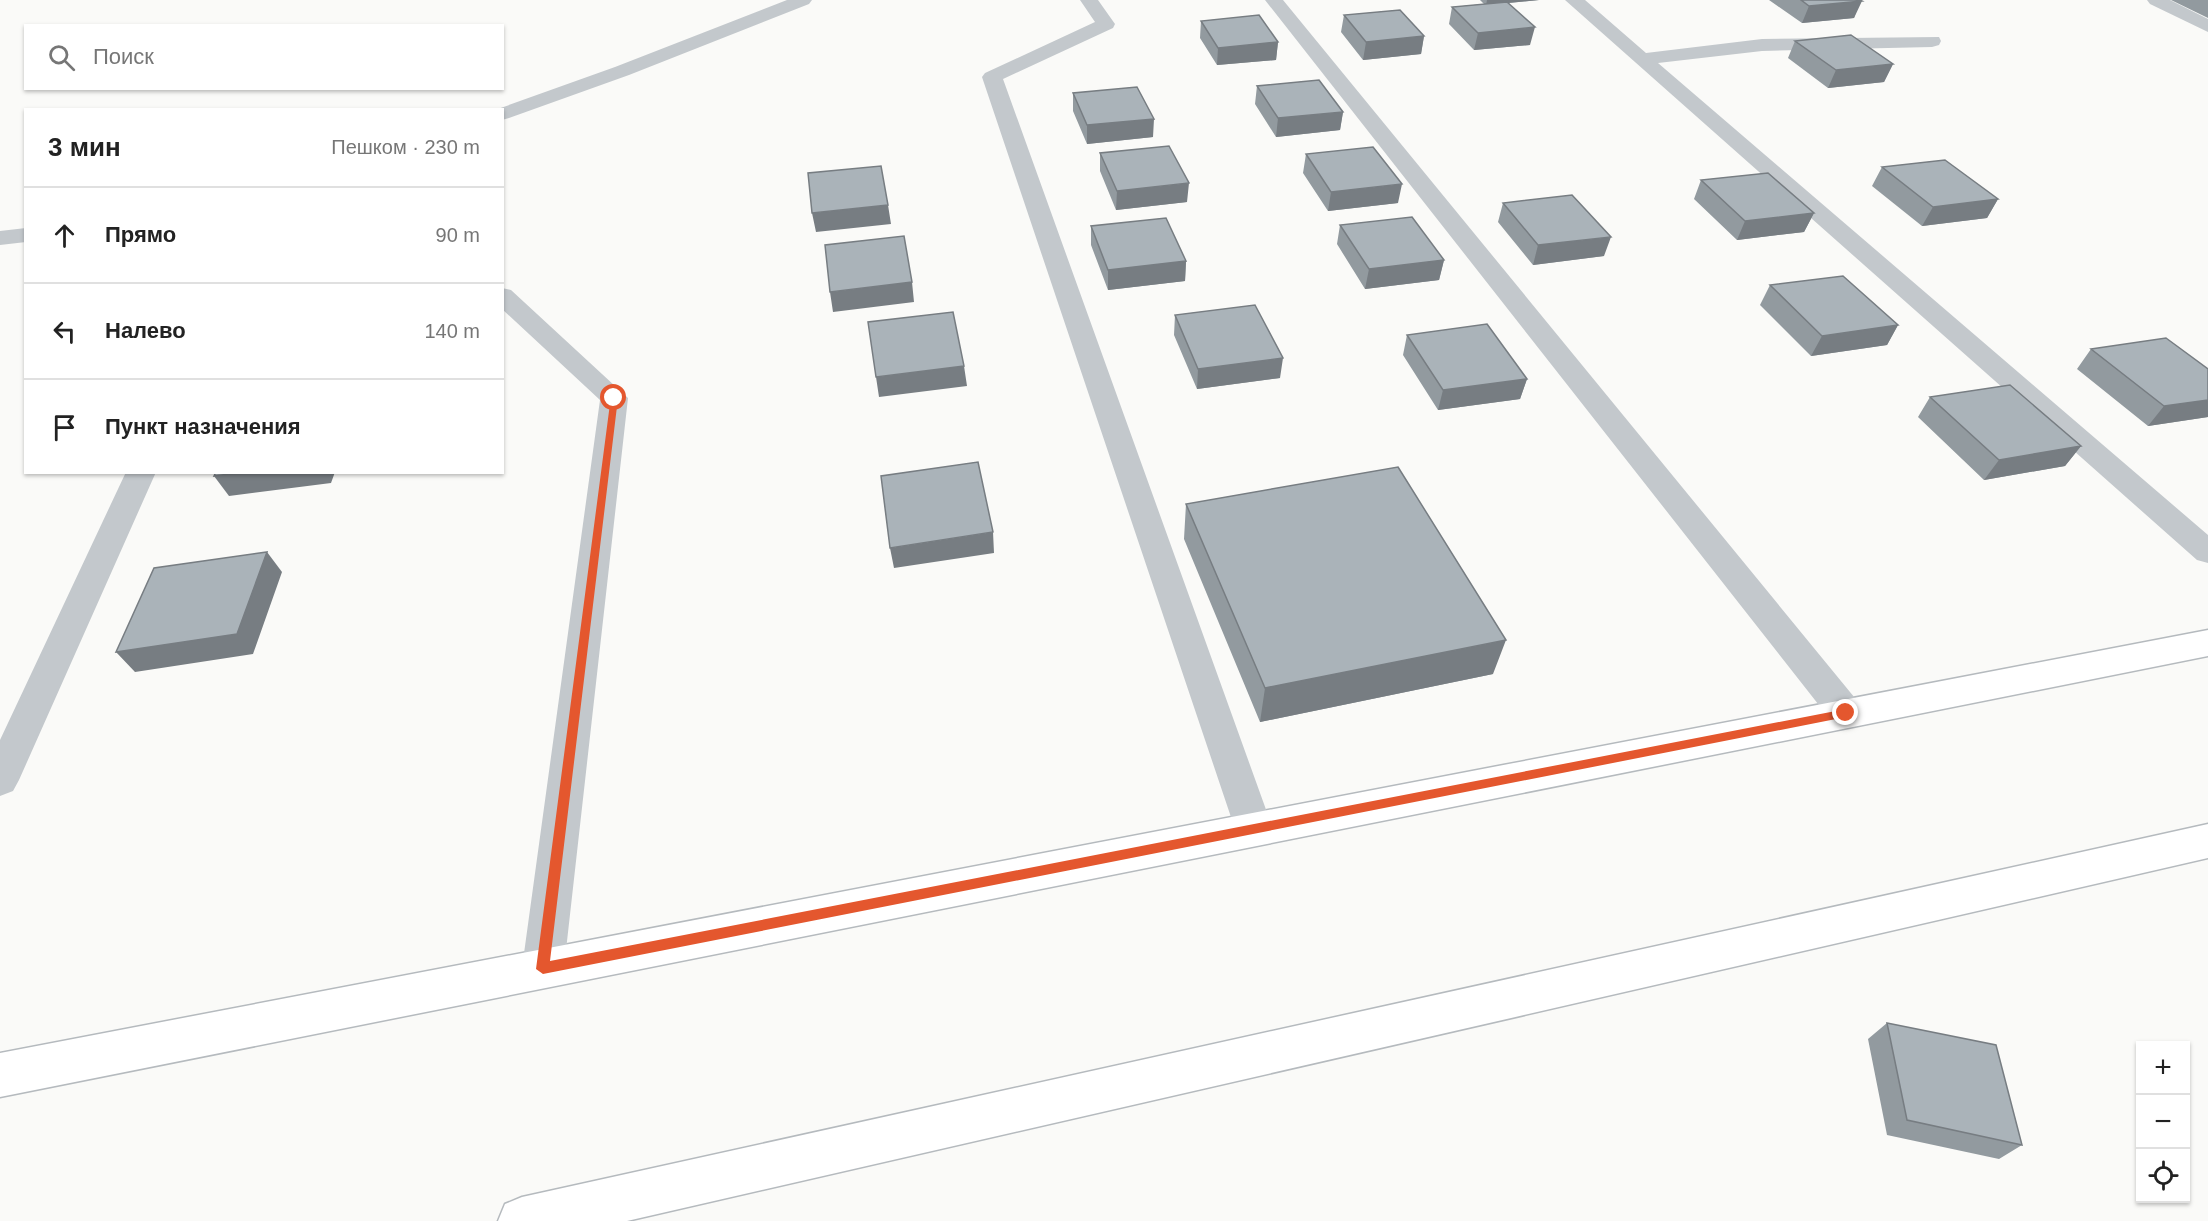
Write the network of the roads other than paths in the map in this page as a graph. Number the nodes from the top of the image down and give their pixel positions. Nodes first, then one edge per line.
1 (803, 0) edge
2 (1089, 0) edge
3 (1274, 0) edge
4 (1574, 0) edge
5 (2156, 0) edge
6 (2208, 26) edge
7 (1932, 41) dead end
8 (1643, 59) junction
9 (504, 113) edge
10 (24, 235) edge
11 (0, 238) edge
12 (504, 298) edge
13 (140, 474) edge
14 (2208, 552) edge
15 (2208, 643) edge
16 (1846, 713) junction
17 (0, 780) edge
18 (1254, 829) junction
19 (2208, 842) edge
20 (543, 969) junction
21 (0, 1075) edge
22 (522, 1221) edge

1 - 9 street
2 - 18 street
3 - 16 street
4 - 8 street
5 - 6 street
7 - 8 street
8 - 14 street
10 - 11 street
12 - 20 street
13 - 17 street
15 - 16 main road
16 - 18 main road
18 - 20 main road
19 - 22 main road
20 - 21 main road

